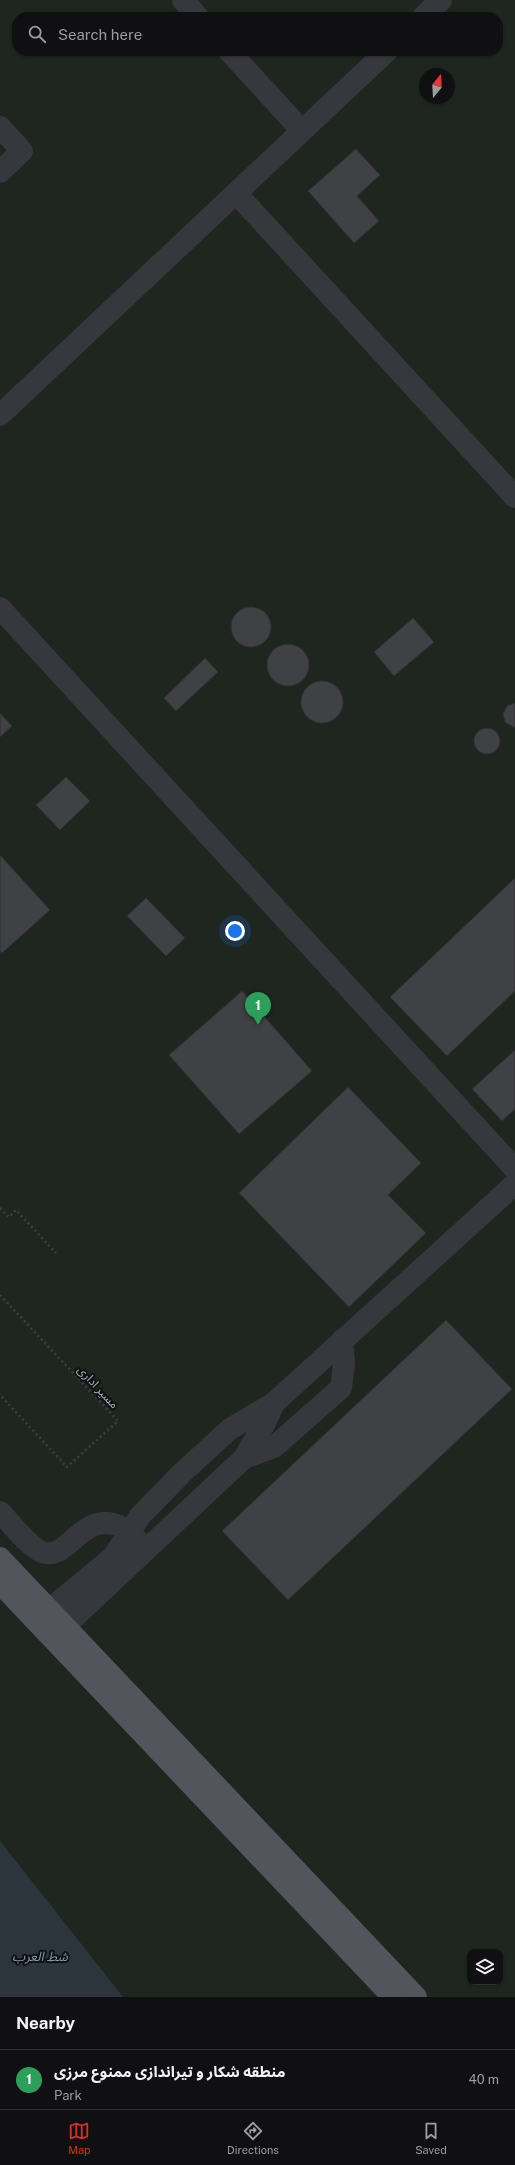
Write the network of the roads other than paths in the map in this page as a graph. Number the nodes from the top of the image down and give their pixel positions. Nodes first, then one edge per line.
1 (183, 0) edge
2 (441, 0) edge
3 (194, 12) edge
4 (428, 12) edge
5 (234, 56) edge
6 (382, 56) edge
7 (293, 121) dead end
8 (0, 127) edge
9 (0, 172) edge
10 (237, 194) junction
11 (0, 415) edge
12 (515, 497) edge
13 (0, 608) edge
14 (515, 1169) edge
15 (513, 1190) edge
16 (342, 1340) junction
17 (274, 1403) junction
18 (244, 1458) junction
19 (182, 1473) junction
20 (204, 1495) junction
21 (0, 1512) edge
22 (134, 1525) junction
23 (146, 1548) junction
24 (0, 1558) edge
25 (0, 1583) edge
26 (43, 1616) junction
27 (59, 1632) junction
28 (393, 1997) edge
29 (416, 1997) edge

1 - 3 street
2 - 4 street
5 - 7 street
6 - 10 street
8 - 9 street
10 - 11 street
10 - 12 street
13 - 14 street
15 - 16 street
16 - 17 street
16 - 18 street
17 - 18 street
17 - 19 street
18 - 20 street
19 - 20 street
19 - 22 street
20 - 23 street
21 - 22 street
22 - 23 street
22 - 26 street
23 - 27 street
24 - 26 main road
25 - 26 main road
26 - 27 main road
27 - 28 main road
27 - 29 main road

